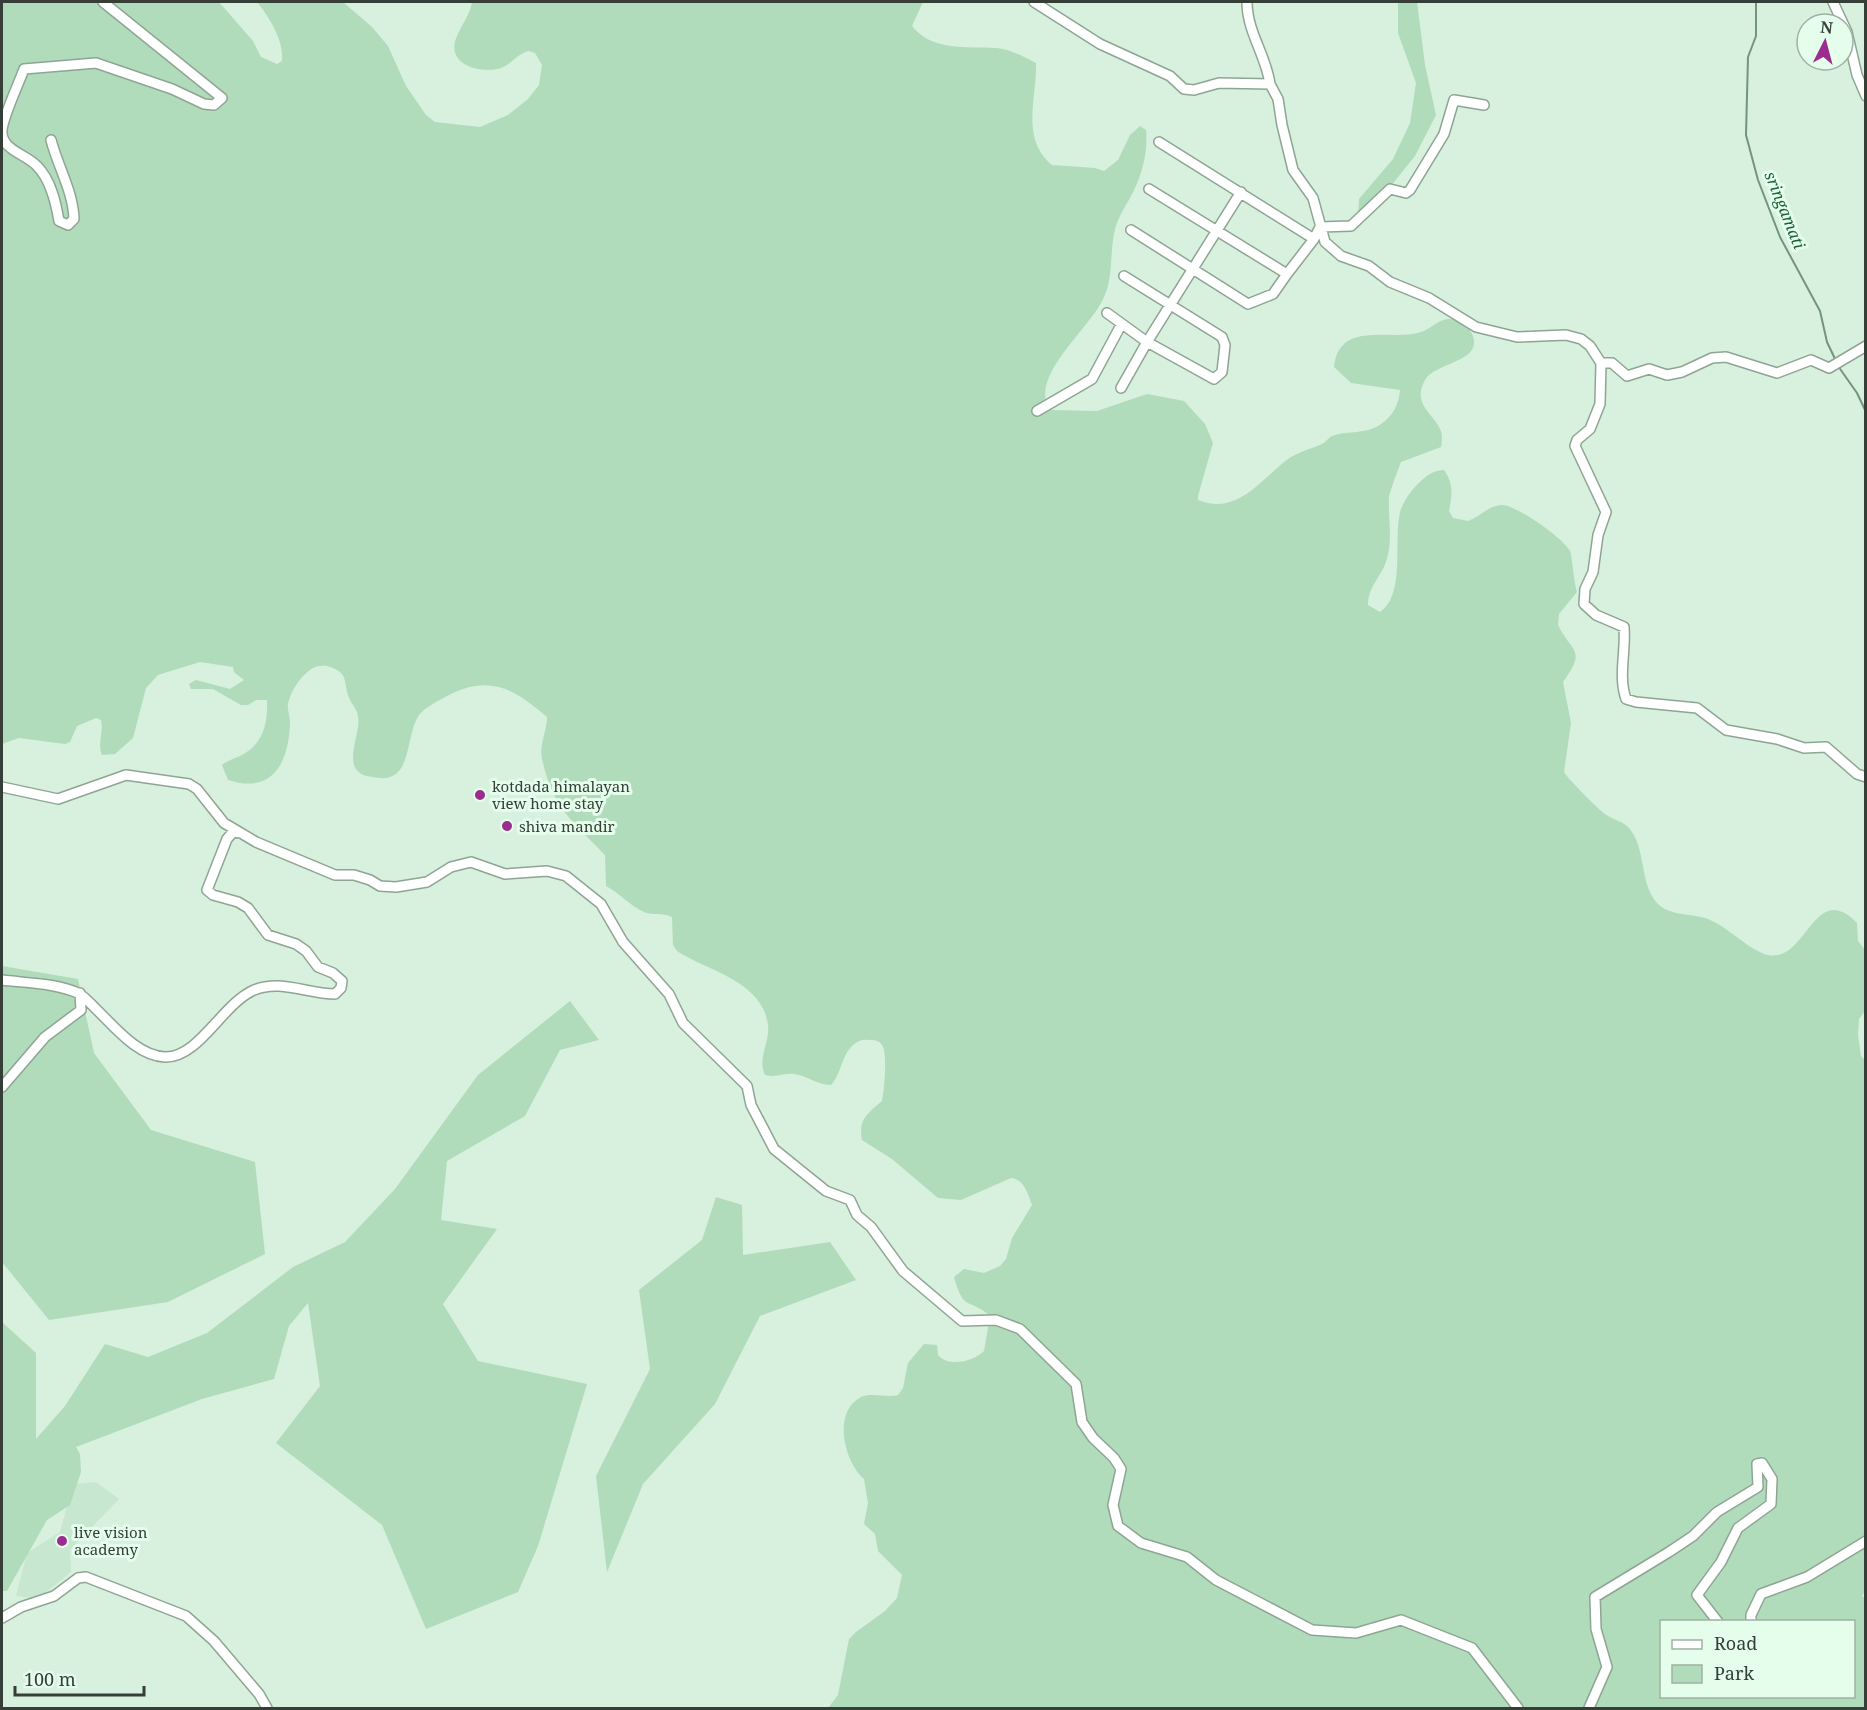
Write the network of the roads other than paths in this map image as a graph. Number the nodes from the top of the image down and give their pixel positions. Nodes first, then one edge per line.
1 (103, 2) edge
2 (1034, 2) edge
3 (1246, 2) edge
4 (1833, 2) edge
5 (1270, 84) junction
6 (1866, 96) edge
7 (1484, 105) dead end
8 (51, 140) dead end
9 (1159, 142) dead end
10 (1149, 189) dead end
11 (1241, 192) junction
12 (1320, 227) junction
13 (1218, 229) junction
14 (1131, 231) dead end
15 (1314, 239) junction
16 (1192, 270) junction
17 (1287, 274) junction
18 (1124, 276) dead end
19 (1170, 305) junction
20 (1107, 314) dead end
21 (1121, 325) junction
22 (1147, 342) junction
23 (1866, 346) edge
24 (1601, 363) junction
25 (1121, 388) dead end
26 (1037, 411) dead end
27 (1866, 777) edge
28 (2, 788) edge
29 (243, 834) junction
30 (2, 980) edge
31 (80, 993) junction
32 (2, 1087) edge
33 (1866, 1541) edge
34 (2, 1618) edge
35 (1716, 1620) edge
36 (1751, 1620) edge
37 (267, 1708) edge
38 (1518, 1708) edge
39 (1589, 1708) edge

1 - 8 street
2 - 5 street
3 - 5 street
4 - 6 street
5 - 12 street
7 - 12 street
9 - 11 street
10 - 13 street
11 - 13 street
11 - 15 street
12 - 15 street
12 - 24 street
13 - 16 street
13 - 17 street
14 - 16 street
15 - 17 street
16 - 17 street
16 - 19 street
18 - 19 street
19 - 22 street
19 - 22 street
20 - 21 street
21 - 22 street
21 - 26 street
22 - 25 street
23 - 24 street
24 - 27 street
28 - 29 street
29 - 31 street
29 - 38 street
30 - 31 street
31 - 32 street
33 - 36 street
34 - 37 street
35 - 39 street

